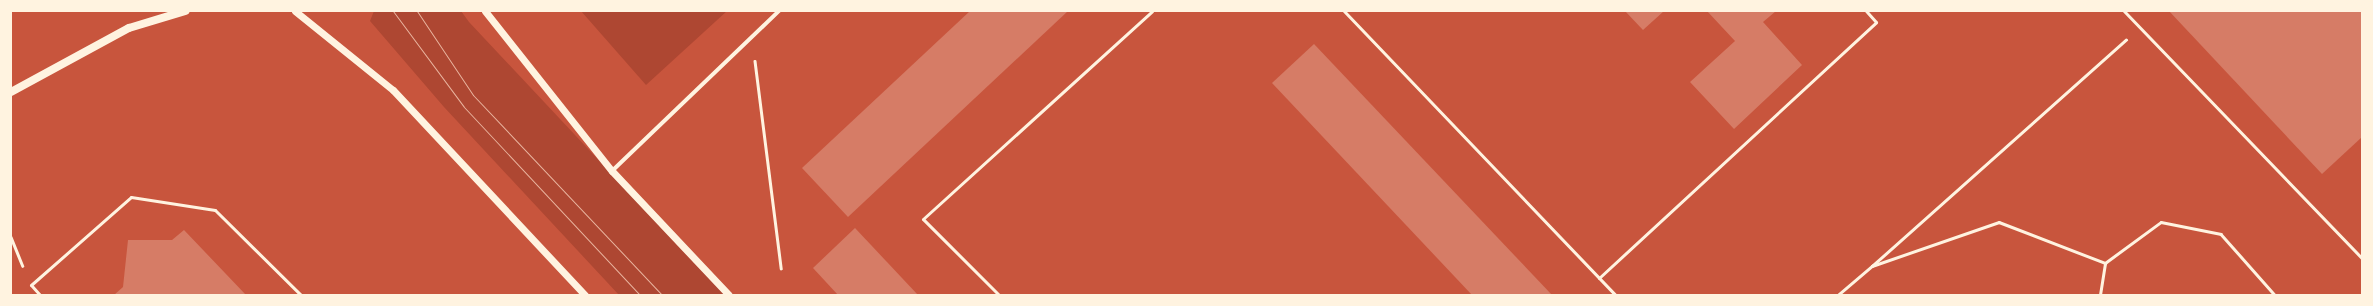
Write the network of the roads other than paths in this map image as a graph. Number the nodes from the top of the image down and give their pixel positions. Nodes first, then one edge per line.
1 (185, 11) edge
2 (295, 11) edge
3 (485, 11) edge
4 (779, 11) edge
5 (1152, 11) edge
6 (1344, 11) edge
7 (1866, 11) edge
8 (2124, 11) edge
9 (11, 92) edge
10 (612, 171) junction
11 (2362, 258) edge
12 (1599, 278) junction
13 (40, 295) edge
14 (301, 295) edge
15 (585, 295) edge
16 (729, 295) edge
17 (999, 295) edge
18 (1615, 295) edge

1 - 9 main road
2 - 15 street
3 - 10 street
4 - 10 street
5 - 17 lane
6 - 12 lane
7 - 12 lane
8 - 11 lane
10 - 16 street
12 - 18 lane
13 - 14 lane

